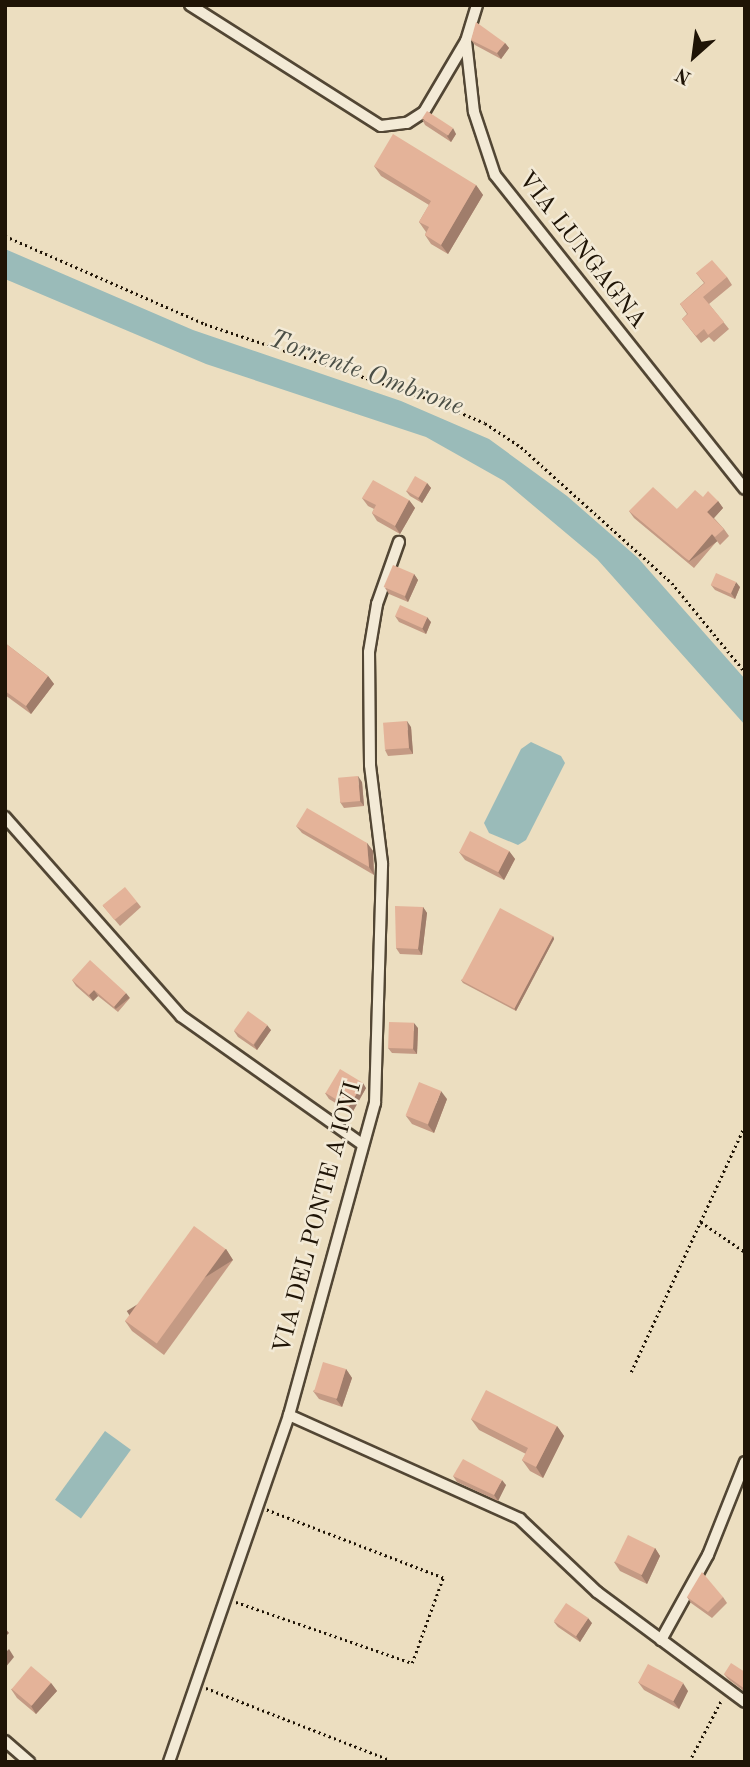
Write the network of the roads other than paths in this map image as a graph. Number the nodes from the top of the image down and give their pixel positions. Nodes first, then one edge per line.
1 (190, 5) edge
2 (477, 5) edge
3 (466, 41) junction
4 (745, 489) edge
5 (399, 542) dead end
6 (5, 817) edge
7 (362, 1144) junction
8 (289, 1415) junction
9 (745, 1462) edge
10 (661, 1640) junction
11 (745, 1702) edge
12 (5, 1741) edge
13 (29, 1762) edge
14 (169, 1762) edge

1 - 3 street
2 - 3 street, VIA LUNGAGNA
3 - 4 street, VIA LUNGAGNA
5 - 7 street, VIA DEL PONTE A IOVI
6 - 7 street
7 - 8 street, VIA DEL PONTE A IOVI
8 - 10 street
8 - 14 street, VIA DEL PONTE A IOVI
9 - 10 street
10 - 11 street
12 - 13 street

